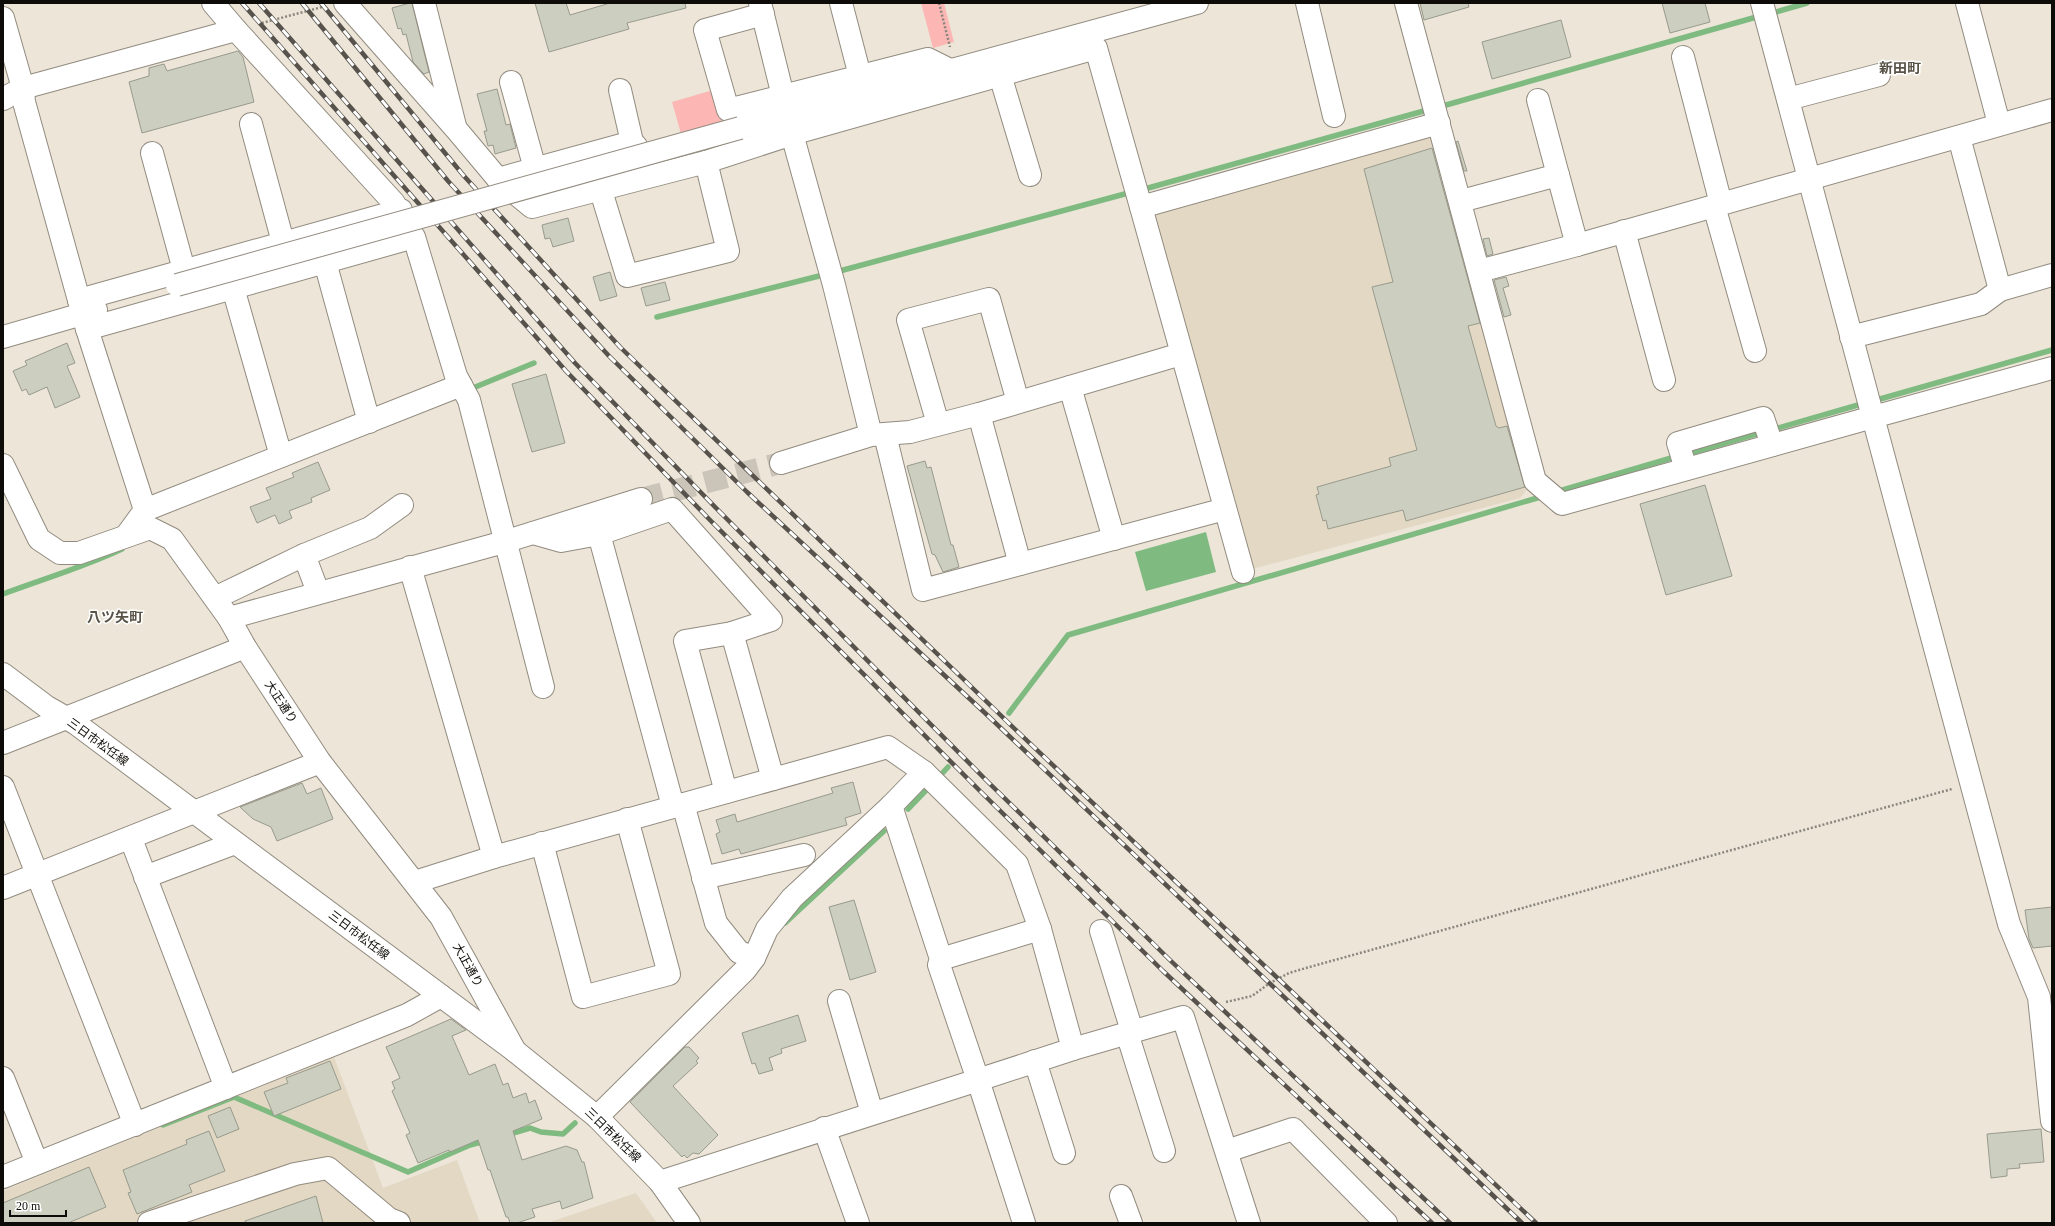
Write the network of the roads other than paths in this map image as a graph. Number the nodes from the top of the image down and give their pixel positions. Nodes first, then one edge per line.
1 (214, 3) edge
2 (424, 3) edge
3 (841, 3) edge
4 (1197, 3) edge
5 (1307, 3) edge
6 (1406, 3) edge
7 (1967, 3) edge
8 (338, 4) edge
9 (762, 8) edge
10 (1148, 10) edge
11 (1765, 12) edge
12 (3, 18) edge
13 (236, 30) junction
14 (1683, 57) dead end
15 (952, 70) junction
16 (1000, 75) junction
17 (1879, 75) dead end
18 (860, 76) junction
19 (511, 82) dead end
20 (23, 88) junction
21 (620, 90) dead end
22 (783, 96) junction
23 (3, 99) edge
24 (1788, 99) junction
25 (1538, 100) dead end
26 (2052, 111) edge
27 (1436, 114) junction
28 (1334, 116) dead end
29 (251, 124) dead end
30 (1999, 124) junction
31 (456, 129) junction
32 (792, 134) junction
33 (1959, 137) junction
34 (632, 142) junction
35 (152, 153) dead end
36 (706, 162) junction
37 (535, 169) junction
38 (1030, 175) dead end
39 (1558, 176) junction
40 (498, 179) junction
41 (644, 179) junction
42 (1809, 179) junction
43 (601, 191) junction
44 (1138, 196) junction
45 (1461, 201) junction
46 (394, 203) dead end
47 (546, 204) junction
48 (1718, 205) junction
49 (1624, 232) junction
50 (409, 239) junction
51 (273, 245) junction
52 (1577, 245) junction
53 (325, 262) junction
54 (1479, 271) junction
55 (2052, 275) edge
56 (181, 278) junction
57 (272, 278) junction
58 (233, 288) junction
59 (2000, 290) junction
60 (83, 315) junction
61 (3, 337) edge
62 (1851, 338) junction
63 (1755, 351) dead end
64 (1181, 354) junction
65 (2052, 368) edge
66 (1664, 380) dead end
67 (1070, 388) junction
68 (463, 389) junction
69 (1018, 402) junction
70 (1870, 407) junction
71 (979, 414) junction
72 (369, 422) junction
73 (938, 424) junction
74 (878, 435) junction
75 (1772, 445) junction
76 (280, 456) junction
77 (781, 463) tunnel mouth
78 (3, 465) edge
79 (1686, 469) junction
80 (641, 499) tunnel mouth
81 (402, 506) dead end
82 (1225, 509) junction
83 (145, 510) junction
84 (534, 533) junction
85 (599, 534) junction
86 (126, 536) junction
87 (1114, 539) junction
88 (504, 542) junction
89 (304, 555) junction
90 (1020, 564) junction
91 (410, 567) junction
92 (1243, 572) dead end
93 (318, 592) junction
94 (215, 598) junction
95 (229, 618) junction
96 (732, 633) junction
97 (245, 647) junction
98 (3, 674) edge
99 (543, 688) dead end
100 (66, 718) junction
101 (3, 743) edge
102 (320, 762) junction
103 (924, 772) junction
104 (773, 779) junction
105 (3, 787) edge
106 (726, 792) junction
107 (678, 805) junction
108 (891, 806) junction
109 (195, 812) junction
110 (627, 820) junction
111 (131, 839) junction
112 (235, 843) junction
113 (542, 843) junction
114 (804, 855) dead end
115 (494, 857) junction
116 (37, 875) junction
117 (145, 877) junction
118 (703, 878) junction
119 (415, 882) junction
120 (3, 888) edge
121 (1040, 929) junction
122 (1101, 931) dead end
123 (754, 958) junction
124 (941, 959) junction
125 (441, 996) junction
126 (839, 1001) dead end
127 (1130, 1032) junction
128 (1073, 1049) junction
129 (515, 1051) junction
130 (1035, 1061) junction
131 (3, 1078) edge
132 (978, 1080) junction
133 (226, 1088) junction
134 (872, 1113) junction
135 (597, 1117) junction
136 (2052, 1121) edge
137 (135, 1125) junction
138 (824, 1128) junction
139 (1164, 1150) dead end
140 (1227, 1151) junction
141 (1064, 1154) dead end
142 (37, 1163) junction
143 (3, 1177) edge
144 (660, 1182) junction
145 (1121, 1196) dead end
146 (389, 1222) edge
147 (149, 1223) edge
148 (689, 1223) edge
149 (858, 1223) edge
150 (1024, 1223) edge
151 (1131, 1223) edge
152 (1249, 1223) edge
153 (1386, 1223) edge

1 - 13 street
2 - 31 street
3 - 18 street
4 - 10 street
5 - 28 street
6 - 27 street
7 - 30 street
8 - 31 street
9 - 22 street
9 - 22 street
10 - 15 street
11 - 24 street
12 - 20 street
13 - 20 street
13 - 46 street
14 - 48 street
15 - 18 street
15 - 56 street, bridge
16 - 32 street
16 - 38 street
16 - 44 street
17 - 24 street
18 - 22 street
19 - 37 street
20 - 23 street
20 - 60 street
21 - 34 street
24 - 42 street
25 - 39 street
26 - 30 street
27 - 44 street
27 - 45 street
29 - 51 street
30 - 33 street
31 - 40 street
32 - 36 street
32 - 74 street
33 - 42 street
33 - 59 street
34 - 37 street
34 - 41 street
35 - 56 street
36 - 41 street
36 - 43 street
37 - 40 street
37 - 47 street
39 - 45 street
39 - 52 street
40 - 47 street
41 - 43 street
42 - 48 street
42 - 62 street
43 - 47 street
44 - 64 street
45 - 54 street
48 - 49 street
48 - 63 street
49 - 52 street
49 - 66 street
50 - 51 street
50 - 53 street
50 - 68 street
51 - 56 street
51 - 57 street
52 - 54 street
53 - 57 street
53 - 72 street
54 - 79 street
55 - 59 street
56 - 60 street
57 - 58 street
58 - 60 street
58 - 76 street
59 - 62 street
60 - 61 street
60 - 83 street
62 - 70 street
64 - 67 street
64 - 82 street
65 - 70 street
67 - 69 street
67 - 87 street
68 - 72 street
68 - 88 street
69 - 71 street
69 - 73 street
70 - 75 street
70 - 136 street
71 - 73 street
71 - 90 street
72 - 76 street
73 - 74 street
74 - 77 street
74 - 90 street
75 - 79 street
75 - 79 street
76 - 83 street
78 - 86 street, 大正通り
80 - 84 street
81 - 89 street
82 - 87 street
82 - 92 street
83 - 86 street
84 - 85 street
84 - 88 street
85 - 96 street
85 - 107 street
86 - 94 street, 大正通り
87 - 90 street
88 - 91 street
88 - 99 street
89 - 93 street
89 - 94 street
91 - 93 street
91 - 115 street
93 - 95 street
94 - 95 street, 大正通り
95 - 97 street, 大正通り
96 - 104 street
96 - 106 street
97 - 100 street
97 - 102 street, 大正通り
98 - 100 street, 三日市松任線
100 - 101 street
100 - 109 street, 三日市松任線
102 - 109 street
102 - 119 street, 大正通り
103 - 104 street
103 - 108 street
103 - 121 street
104 - 106 street
105 - 116 street
106 - 107 street
107 - 110 street
107 - 118 street
108 - 123 street
108 - 124 street
109 - 111 street
109 - 112 street, 三日市松任線
110 - 113 street
110 - 113 street
111 - 116 street
111 - 117 street
112 - 117 street
112 - 125 street, 三日市松任線
113 - 115 street
114 - 118 street
115 - 119 street
116 - 120 street
116 - 137 street
117 - 133 street
118 - 123 street
119 - 129 street, 大正通り
121 - 124 street
121 - 128 street
122 - 127 street
123 - 135 street
124 - 132 street
125 - 129 street, 三日市松任線
125 - 133 street
126 - 134 street
127 - 128 street
127 - 139 street
127 - 140 street
128 - 130 street
129 - 135 street, 三日市松任線
130 - 132 street
130 - 141 street
131 - 142 street
132 - 134 street
132 - 150 street
133 - 137 street
134 - 138 street
135 - 144 street, 三日市松任線
137 - 142 street
138 - 144 street
138 - 149 street
140 - 152 street
140 - 153 street
142 - 143 street
144 - 148 street, 三日市松任線
145 - 151 street
146 - 147 street

